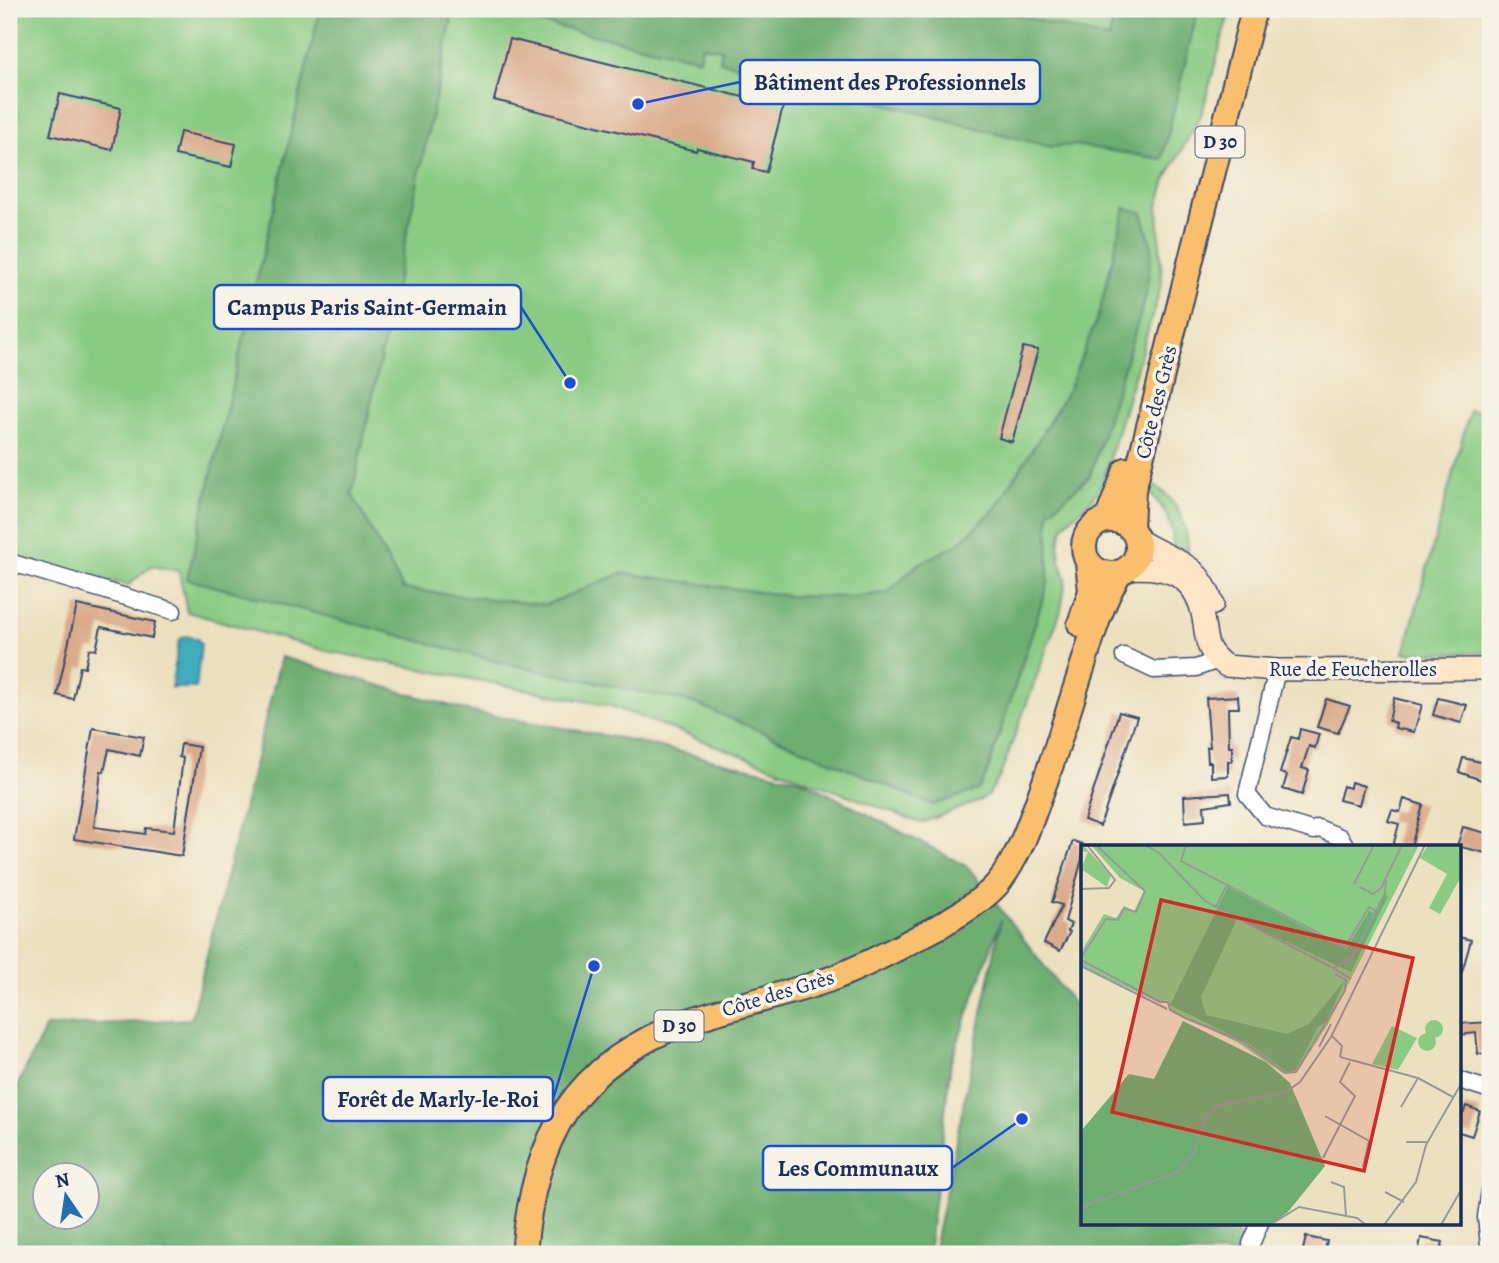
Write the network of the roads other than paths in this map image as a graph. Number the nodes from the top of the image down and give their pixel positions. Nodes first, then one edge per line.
1 (1254, 9) edge
2 (1186, 276) junction
3 (1107, 520) junction
4 (1134, 533) junction
5 (9, 562) edge
6 (1088, 562) junction
7 (1122, 571) junction
8 (173, 611) dead end
9 (1124, 656) dead end
10 (1217, 657) junction
11 (1490, 669) edge
12 (1277, 670) junction
13 (1345, 845) edge
14 (953, 919) junction
15 (1460, 1080) edge
16 (1490, 1090) edge
17 (1490, 1191) edge
18 (1260, 1224) edge
19 (1251, 1244) dead end
20 (1489, 1245) edge
21 (524, 1254) edge

1 - 2 main road, Côte des Grès / D 30
2 - 3 main road, Côte des Grès / D 30
2 - 4 main road, Côte des Grès / D 30
3 - 4 main road
3 - 6 main road
4 - 7 main road
4 - 10 street
5 - 8 street
6 - 7 main road
6 - 14 main road, Côte des Grès / D 30
7 - 10 street
7 - 14 main road, Côte des Grès / D 30
9 - 10 street, Rue de Feucherolles
10 - 12 street, Rue de Feucherolles
11 - 12 street, Rue de Feucherolles
12 - 13 street
14 - 21 main road, Côte des Grès / D 30
15 - 16 street
17 - 20 street
18 - 19 street

